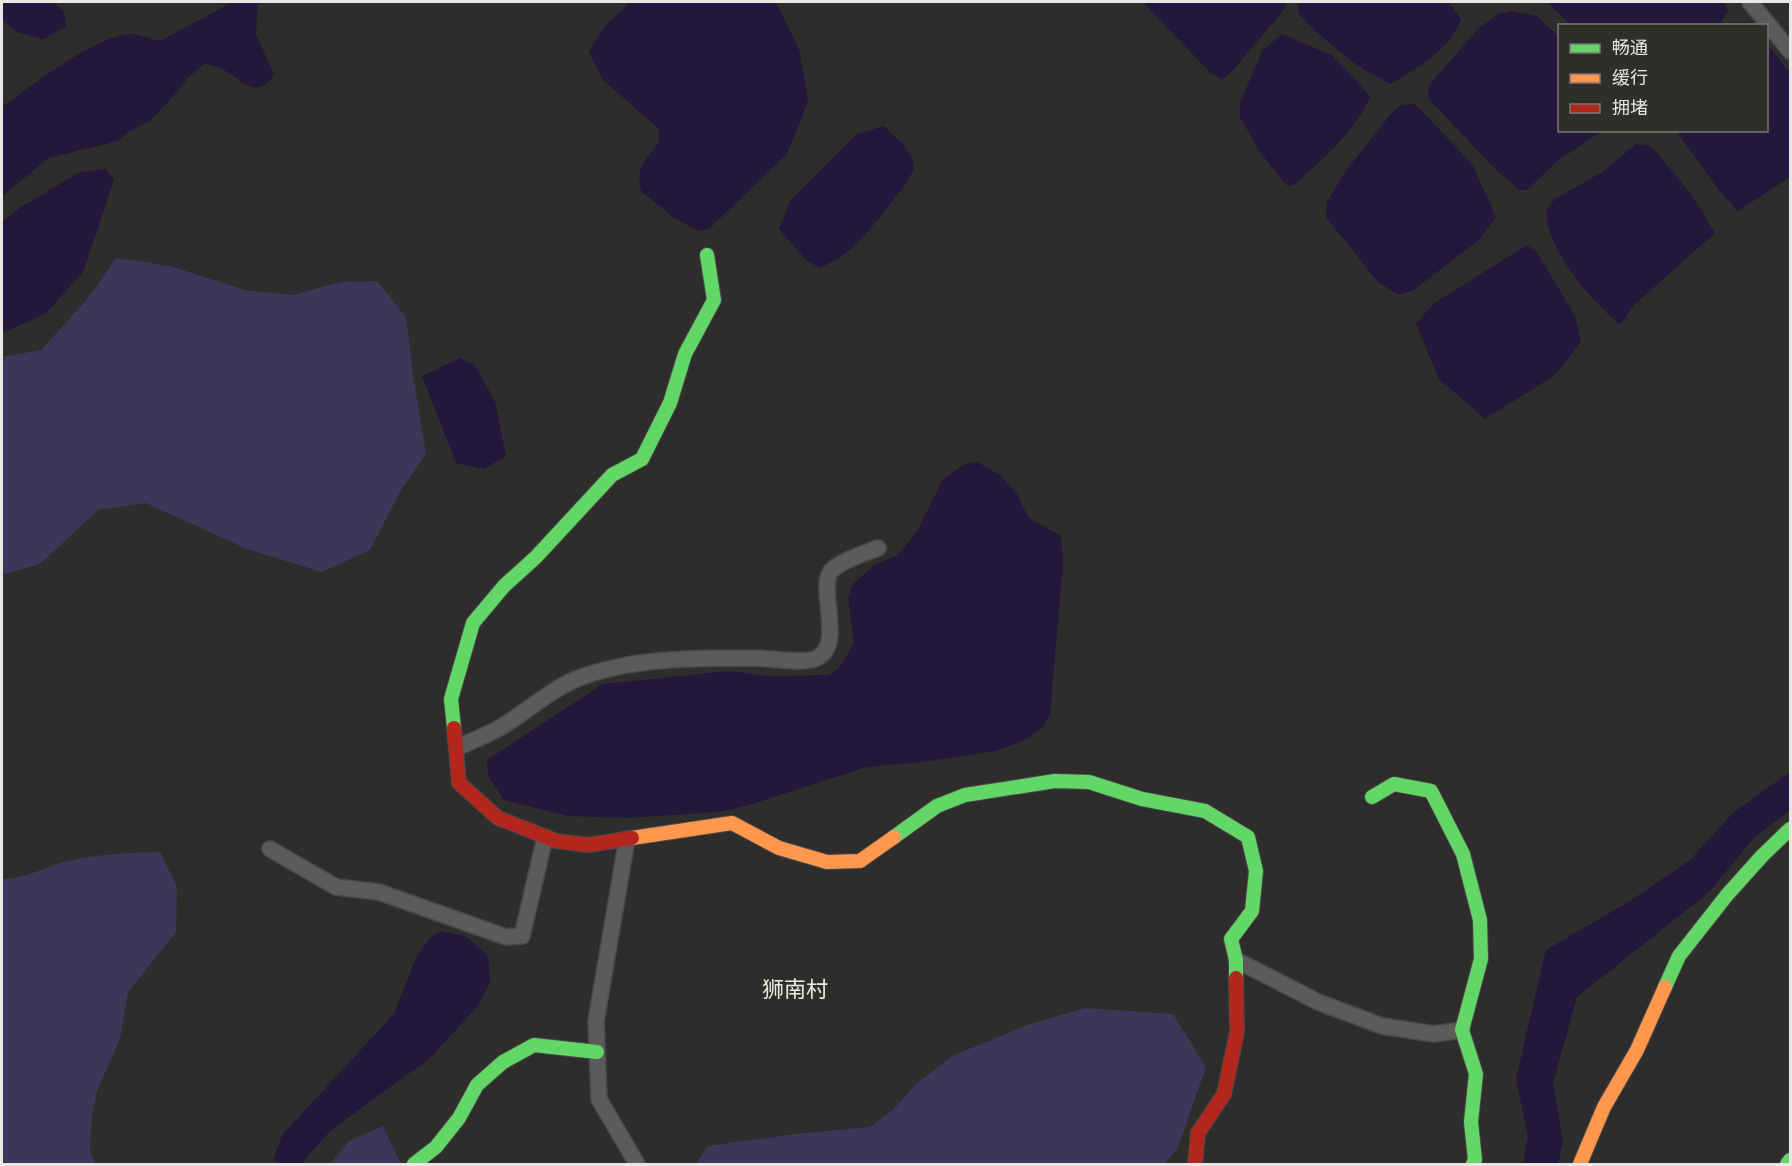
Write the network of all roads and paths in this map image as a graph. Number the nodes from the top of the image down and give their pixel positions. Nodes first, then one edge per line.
1 (1750, 2) edge
2 (1791, 51) edge
3 (707, 255) dead end
4 (878, 548) dead end
5 (457, 748) junction
6 (1372, 797) dead end
7 (1791, 829) edge
8 (545, 837) junction
9 (627, 839) junction
10 (270, 849) dead end
11 (1236, 960) junction
12 (1462, 1030) junction
13 (597, 1052) junction
14 (1791, 1160) edge
15 (414, 1164) edge
16 (637, 1164) edge
17 (1195, 1164) edge
18 (1473, 1164) edge
19 (1580, 1164) edge
20 (1787, 1164) edge

1 - 2 street
3 - 5 street
4 - 5 street
5 - 8 street
6 - 12 street
7 - 19 street
8 - 9 street
8 - 10 street
9 - 11 street
9 - 13 street
11 - 12 street
11 - 17 street
12 - 18 street
13 - 15 street
13 - 16 street
14 - 20 street

